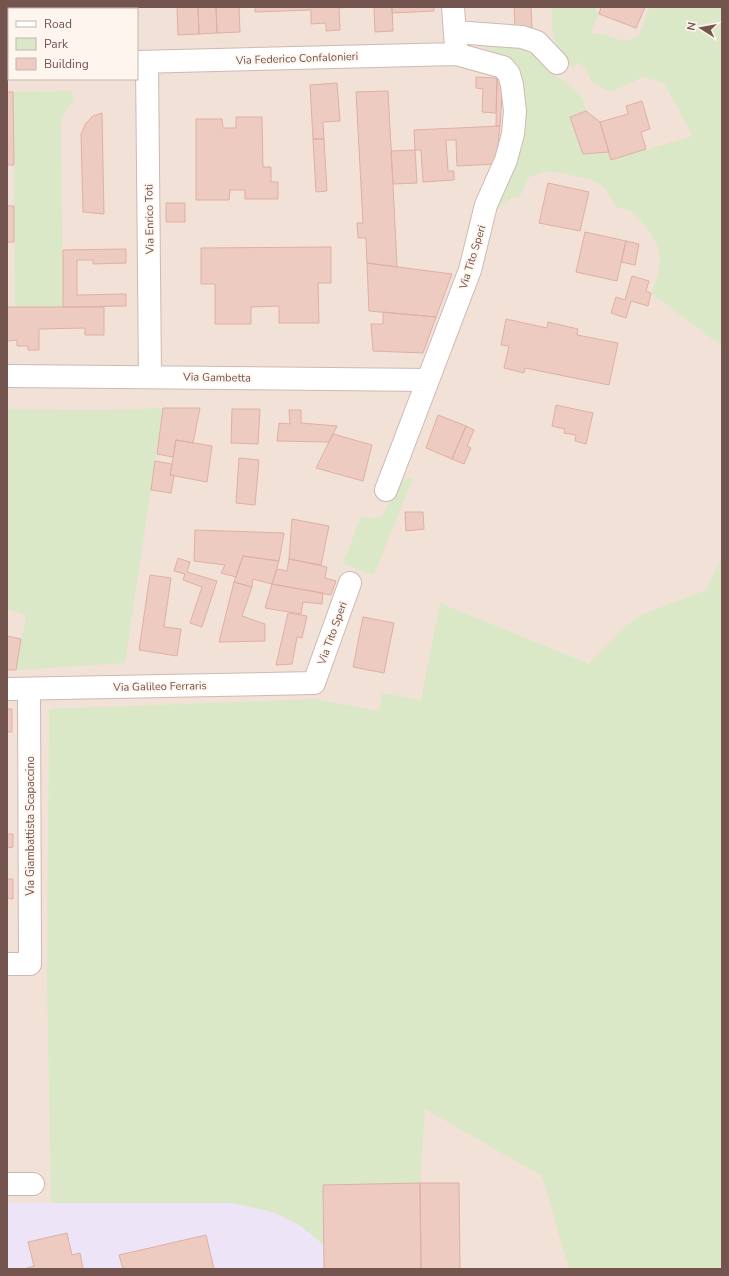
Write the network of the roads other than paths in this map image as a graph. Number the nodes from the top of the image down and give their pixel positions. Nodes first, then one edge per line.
1 (453, 7) edge
2 (7, 25) edge
3 (454, 32) junction
4 (8, 40) edge
5 (456, 54) junction
6 (142, 62) edge
7 (557, 63) dead end
8 (7, 376) edge
9 (150, 377) junction
10 (428, 380) junction
11 (386, 490) dead end
12 (350, 583) dead end
13 (314, 683) joint
14 (29, 688) junction
15 (7, 689) edge
16 (7, 964) edge
17 (7, 1184) edge
18 (33, 1184) dead end

1 - 3 street
2 - 4 street
3 - 5 street
3 - 7 street
5 - 6 street, Via Federico Confalonieri
5 - 10 street, Via Tito Speri
6 - 9 street, Via Enrico Toti
8 - 9 street, Via Gambetta
9 - 10 street, Via Gambetta
10 - 11 street, Via Tito Speri
12 - 13 street, Via Tito Speri
13 - 14 street, Via Galileo Ferraris
14 - 15 street, Via Galileo Ferraris
14 - 16 street, Via Giambattista Scapaccino
17 - 18 street

